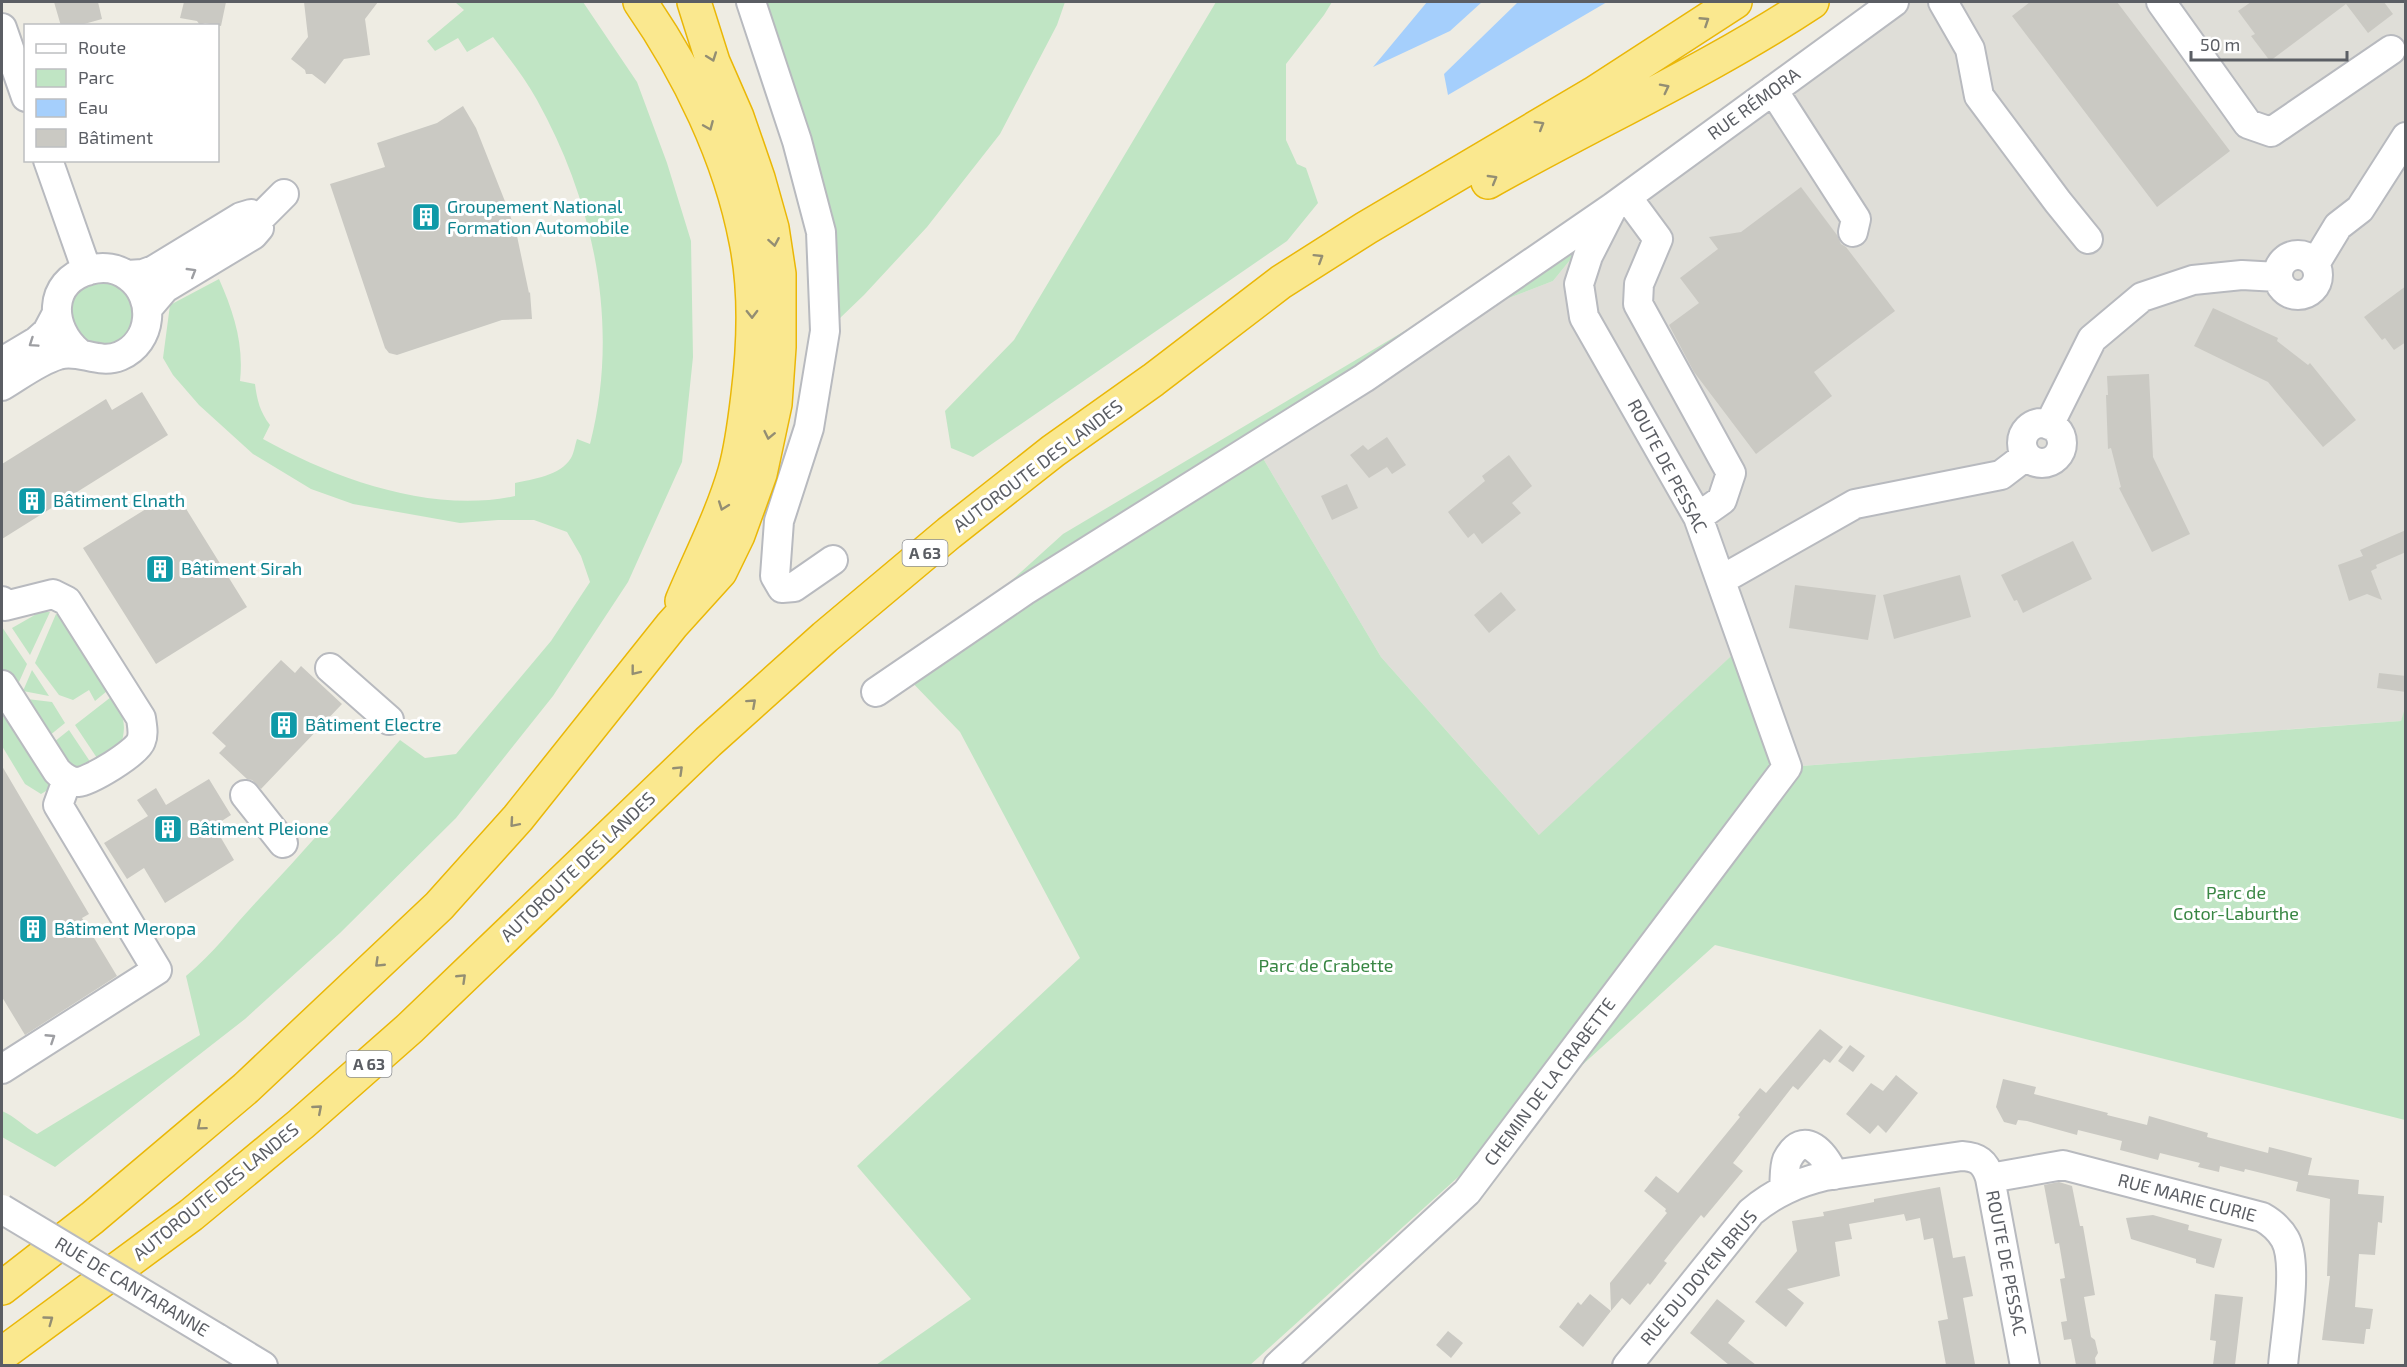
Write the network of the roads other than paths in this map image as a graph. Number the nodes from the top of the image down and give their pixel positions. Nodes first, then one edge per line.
1 (640, 2) edge
2 (694, 2) edge
3 (751, 2) edge
4 (1735, 2) edge
5 (1812, 2) edge
6 (1894, 2) edge
7 (1943, 2) edge
8 (2161, 2) edge
9 (2, 28) edge
10 (2391, 50) dead end
11 (20, 64) edge
12 (24, 86) edge
13 (1773, 90) junction
14 (2406, 137) edge
15 (49, 162) edge
16 (272, 191) dead end
17 (1620, 202) junction
18 (258, 220) junction
19 (1853, 232) dead end
20 (2088, 239) dead end
21 (87, 271) junction
22 (127, 275) junction
23 (148, 308) junction
24 (56, 315) junction
25 (79, 353) junction
26 (2, 362) edge
27 (1153, 380) junction
28 (2, 386) edge
29 (1698, 517) junction
30 (833, 560) dead end
31 (1721, 580) junction
32 (3, 605) edge
33 (672, 625) junction
34 (330, 668) dead end
35 (2, 685) edge
36 (876, 692) dead end
37 (389, 720) dead end
38 (1787, 767) joint
39 (67, 780) junction
40 (245, 795) dead end
41 (283, 843) dead end
42 (2, 1069) edge
43 (1987, 1170) junction
44 (2, 1209) edge
45 (2, 1288) edge
46 (2, 1354) edge
47 (263, 1365) edge
48 (1278, 1365) edge
49 (1627, 1365) edge
50 (2025, 1365) edge
51 (2283, 1365) edge

1 -> 33 highway
2 -> 33 highway
3 - 30 street
27 -> 4 highway
27 -> 5 highway
6 - 13 street, RUE RÉMORA
7 - 20 street
8 - 10 street
9 - 11 street
11 - 12 street
13 - 17 street, RUE RÉMORA
13 - 19 street
14 - 31 street
15 - 21 street
16 - 18 street
17 - 29 street, ROUTE DE PESSAC
17 - 29 street
17 - 36 street, RUE RÉMORA
18 - 22 street
23 -> 18 street
21 - 22 street
21 - 24 street
22 - 23 street
23 - 25 street
24 - 25 street
24 -> 26 street
25 - 28 street
46 -> 27 highway, AUTOROUTE DES LANDES / A 63
29 - 31 street, ROUTE DE PESSAC
31 - 38 street, ROUTE DE PESSAC
32 - 39 street
33 -> 45 highway
34 - 37 street
35 - 39 street
38 - 48 street, CHEMIN DE LA CRABETTE
42 -> 39 street
40 - 41 street
43 - 49 street, RUE DU DOYEN BRUS
43 - 50 street, ROUTE DE PESSAC
43 - 51 street, RUE MARIE CURIE
44 - 47 street, RUE DE CANTARANNE, bridge

